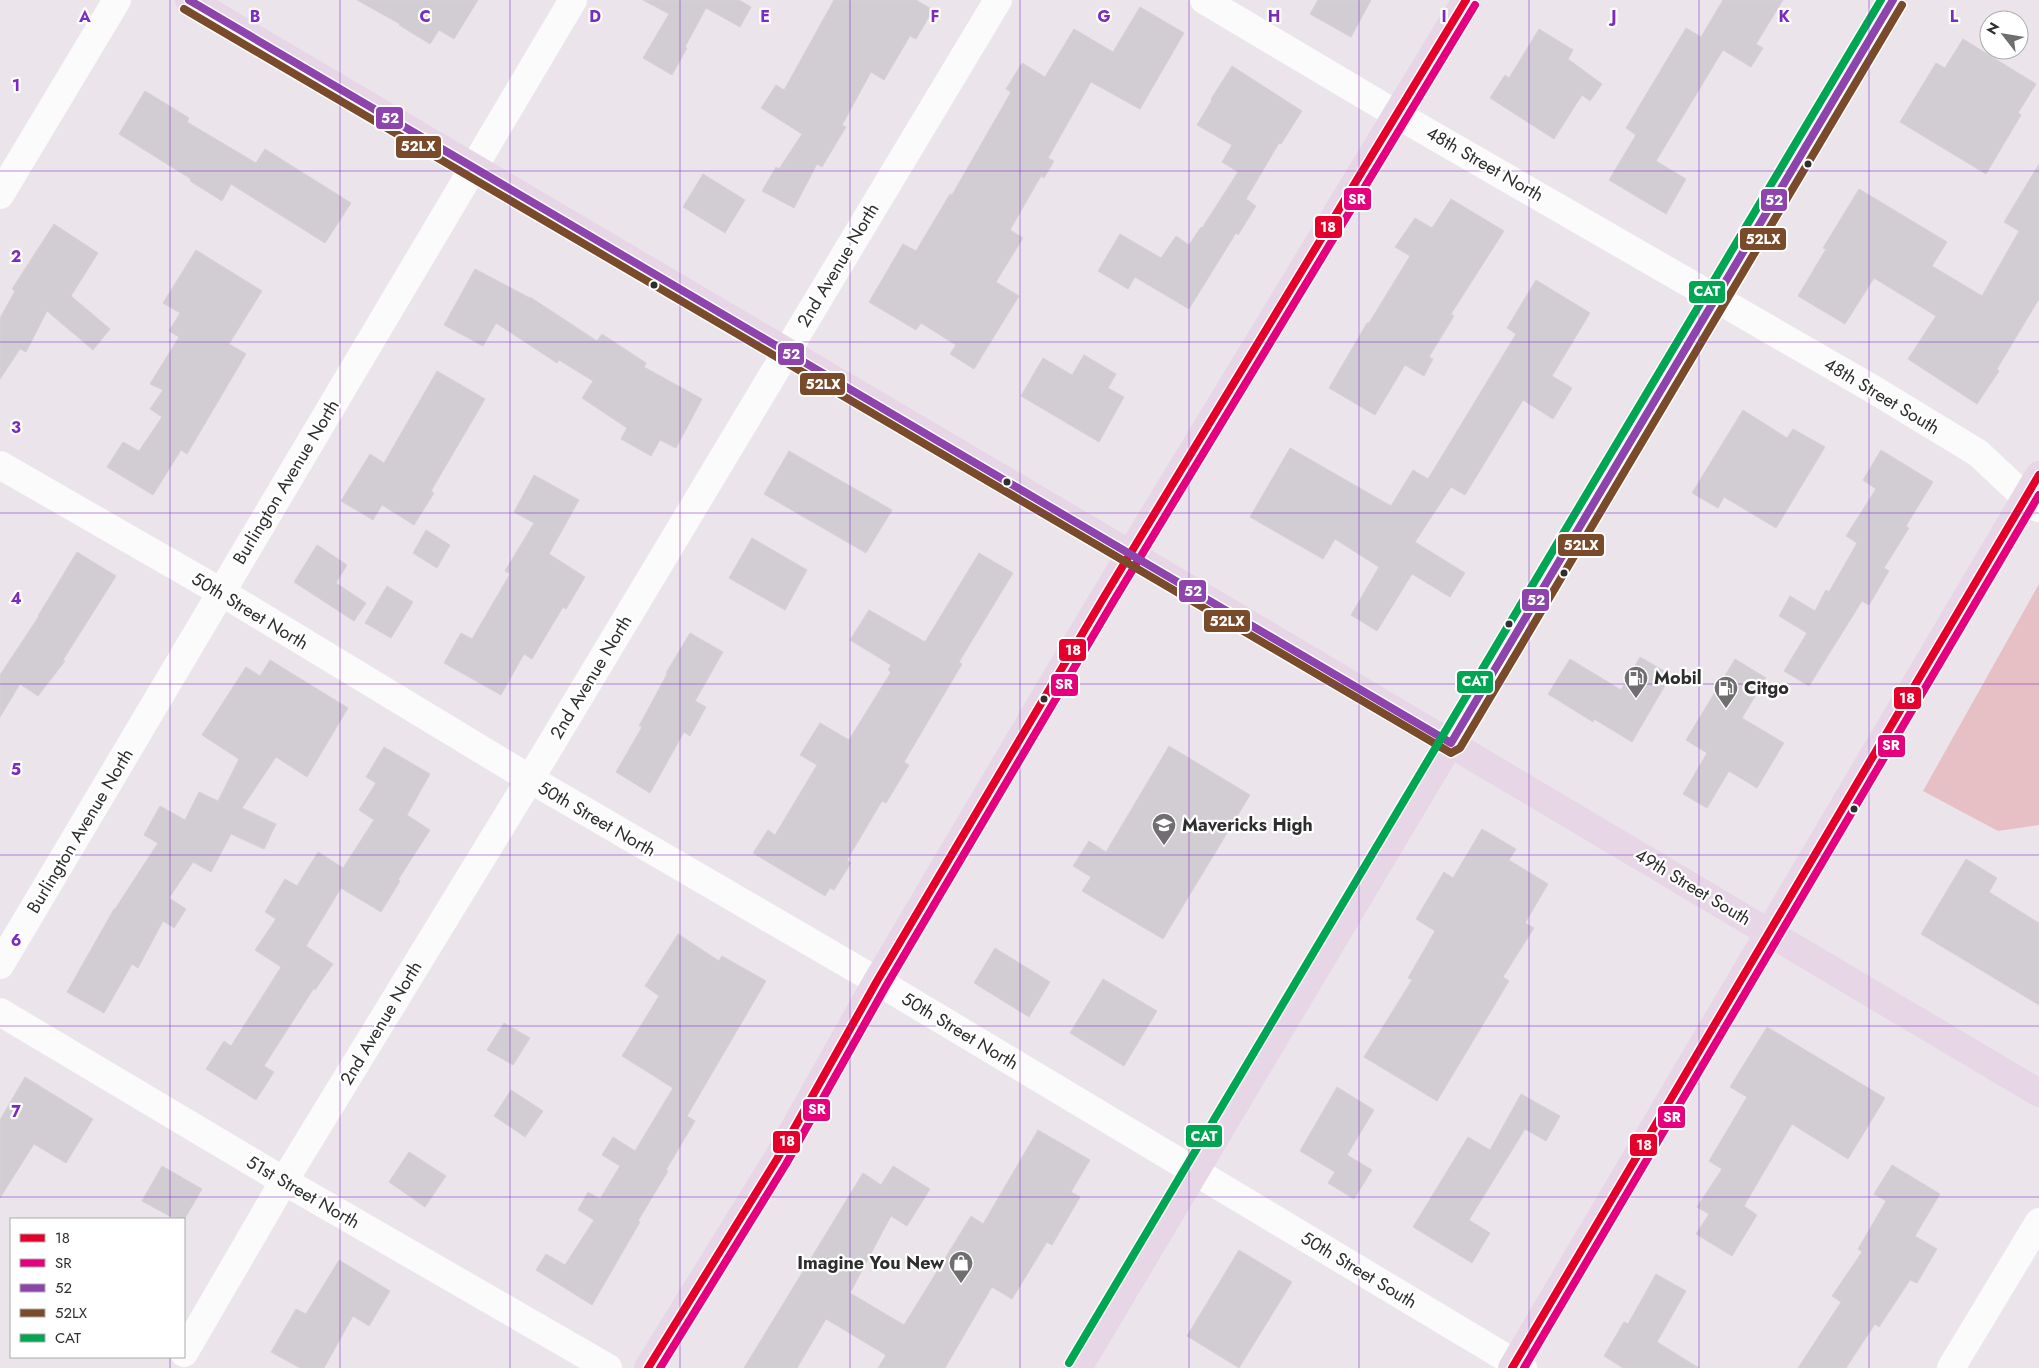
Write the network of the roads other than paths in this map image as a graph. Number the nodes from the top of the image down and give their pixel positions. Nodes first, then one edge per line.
1 (117, 0) edge
2 (189, 0) edge
3 (573, 0) edge
4 (998, 0) edge
5 (1204, 0) edge
6 (1466, 0) edge
7 (1892, 0) edge
8 (1396, 114) junction
9 (473, 168) junction
10 (0, 196) edge
11 (1715, 299) junction
12 (786, 352) junction
13 (0, 465) edge
14 (2039, 475) edge
15 (2032, 503) edge
16 (1130, 554) junction
17 (221, 592) junction
18 (1451, 743) junction
19 (530, 779) junction
20 (1770, 933) junction
21 (0, 965) edge
22 (877, 981) junction
23 (0, 1012) edge
24 (2039, 1093) edge
25 (1195, 1173) junction
26 (284, 1181) junction
27 (2039, 1222) edge
28 (185, 1351) edge
29 (1516, 1366) edge
30 (608, 1368) edge
31 (648, 1368) edge
32 (1078, 1368) edge
33 (1951, 1368) edge

1 - 10 street
2 - 9 main road, 49th Street South
3 - 9 street, Burlington Avenue North
4 - 12 street, 2nd Avenue North
5 - 8 street, 48th Street North
6 - 8 main road
7 - 11 main road
8 - 11 street, 48th Street North
8 - 16 main road
9 - 12 main road, 49th Street South
9 - 17 street, Burlington Avenue North
11 - 15 street, 48th Street South
11 - 18 main road
12 - 16 main road, 49th Street South
12 - 19 street, 2nd Avenue North
13 - 17 street, 50th Street North
14 - 15 main road
15 - 20 main road
16 - 18 main road, 49th Street South
16 - 22 main road
17 - 19 street, 50th Street North
17 - 21 street, Burlington Avenue North
18 - 20 main road, 49th Street South
18 - 25 main road
19 - 22 street, 50th Street North
19 - 26 street, 2nd Avenue North
20 - 24 main road, 49th Street South
20 - 29 main road
22 - 25 street, 50th Street North
22 - 31 main road
23 - 26 street, 51st Street North
25 - 29 street, 50th Street South
25 - 32 main road
26 - 28 street, 2nd Avenue North
26 - 30 street, 51st Street North
27 - 33 street

